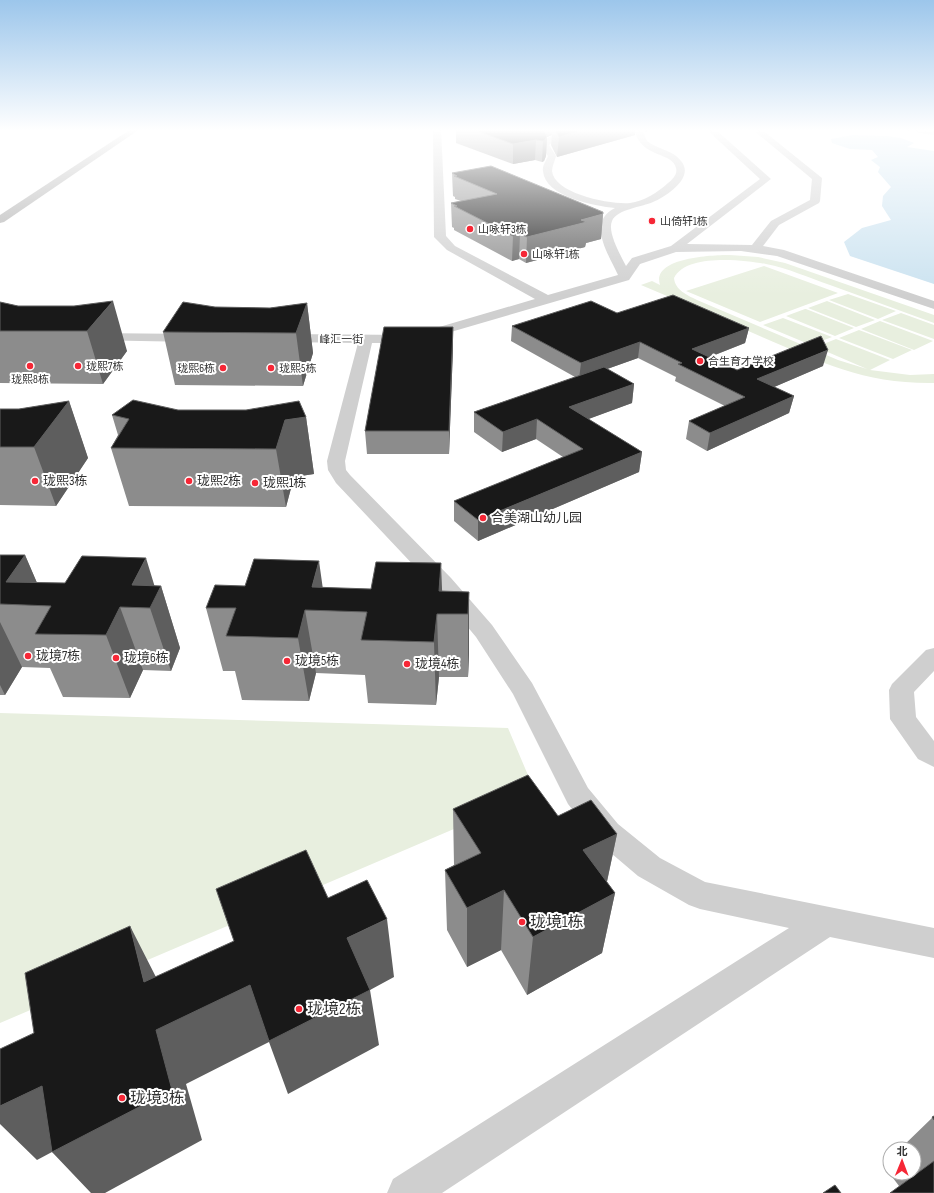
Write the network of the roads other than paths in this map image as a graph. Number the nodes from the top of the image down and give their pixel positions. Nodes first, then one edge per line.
1 (38, 185) edge
2 (53, 185) edge
3 (439, 185) edge
4 (556, 185) edge
5 (672, 185) edge
6 (759, 185) edge
7 (816, 185) edge
8 (630, 206) junction
9 (0, 210) edge
10 (0, 220) edge
11 (675, 248) junction
12 (755, 249) junction
13 (625, 277) junction
14 (546, 300) junction
15 (934, 305) edge
16 (82, 337) edge
17 (208, 338) edge
18 (271, 338) edge
19 (366, 339) junction
20 (934, 656) edge
21 (934, 756) edge
22 (828, 921) junction
23 (934, 942) edge
24 (407, 1193) edge

1 - 9 main road
2 - 10 main road
3 - 14 street
4 - 8 street
5 - 8 street
6 - 11 street
7 - 12 street
8 - 13 street
11 - 12 street
11 - 13 street
12 - 15 street
13 - 14 street, 峰汇一街
14 - 19 street, 峰汇一街
16 - 17 street
18 - 19 street, 峰汇一街
19 - 22 street
20 - 21 street
22 - 23 street
22 - 24 street

